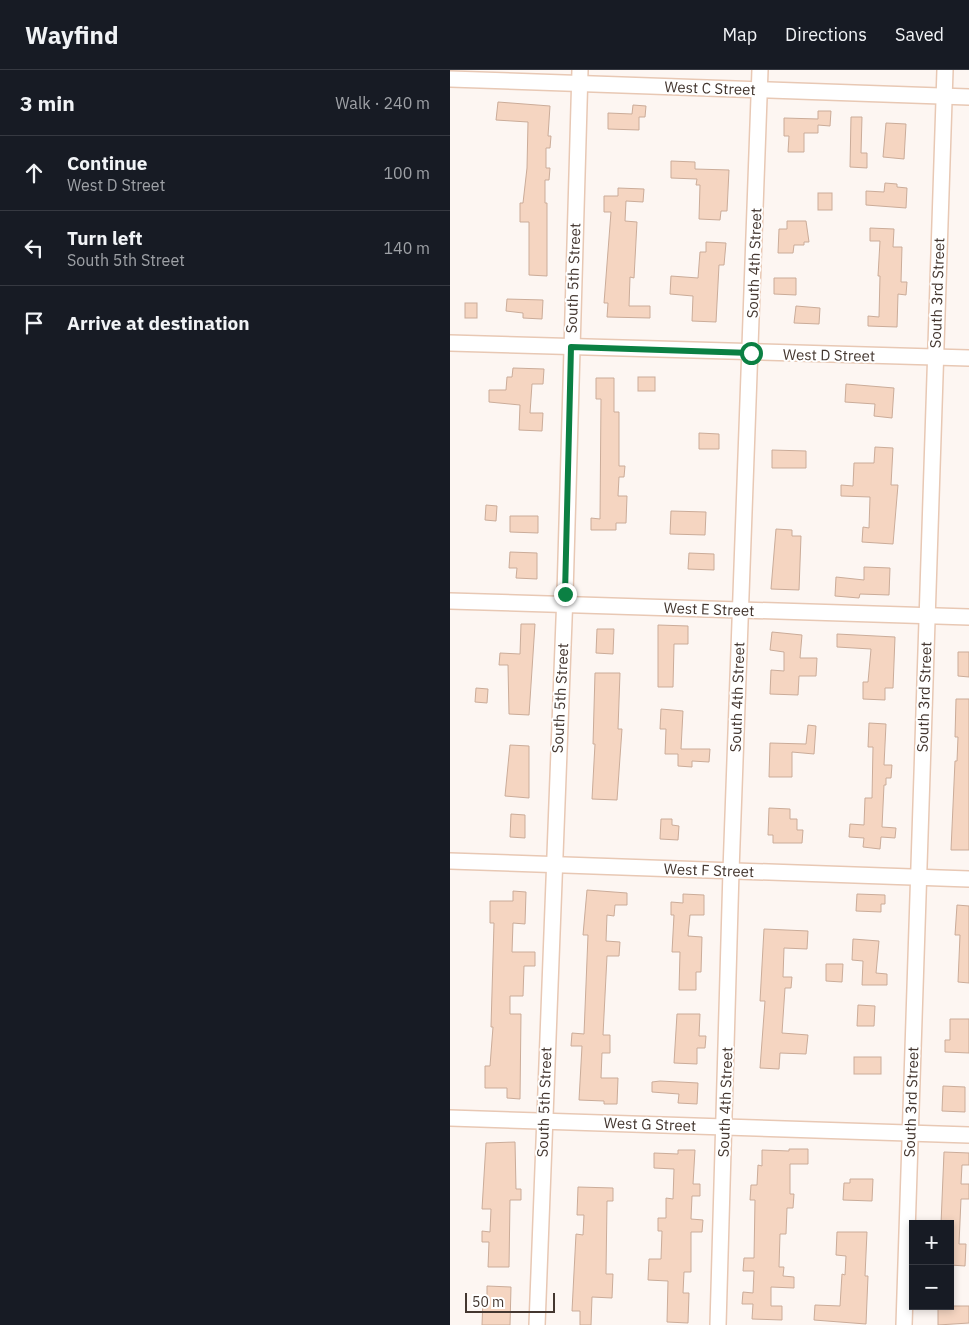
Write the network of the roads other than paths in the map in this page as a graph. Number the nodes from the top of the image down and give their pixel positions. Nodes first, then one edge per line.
1 (760, 70) edge
2 (945, 70) edge
3 (579, 77) edge
4 (450, 79) edge
5 (759, 90) junction
6 (944, 96) junction
7 (969, 97) edge
8 (450, 344) edge
9 (571, 347) junction
10 (751, 353) junction
11 (935, 357) junction
12 (969, 358) edge
13 (450, 601) edge
14 (564, 604) junction
15 (741, 610) junction
16 (926, 616) junction
17 (969, 617) edge
18 (450, 861) edge
19 (553, 864) junction
20 (730, 871) junction
21 (919, 877) junction
22 (969, 879) edge
23 (450, 1118) edge
24 (543, 1121) junction
25 (724, 1127) junction
26 (910, 1133) junction
27 (969, 1135) edge
28 (536, 1325) edge
29 (718, 1325) edge
30 (904, 1325) edge

1 - 5 street, South 4th Street
2 - 6 street, South 3rd Street
3 - 4 street, West C Street
3 - 5 street, West C Street
3 - 9 street, South 5th Street
5 - 6 street, West C Street
5 - 10 street, South 4th Street
6 - 7 street, West C Street
6 - 11 street, South 3rd Street
8 - 9 street, West D Street
9 - 10 street, West D Street
9 - 14 street, South 5th Street
10 - 11 street, West D Street
10 - 15 street, South 4th Street
11 - 12 street, West D Street
11 - 16 street, South 3rd Street
13 - 14 street, West E Street
14 - 15 street, West E Street
14 - 19 street, South 5th Street
15 - 16 street, West E Street
15 - 20 street, South 4th Street
16 - 17 street, West E Street
16 - 21 street, South 3rd Street
18 - 19 street, West F Street
19 - 20 street, West F Street
19 - 24 street, South 5th Street
20 - 21 street, West F Street
20 - 25 street, South 4th Street
21 - 22 street, West F Street
21 - 26 street, South 3rd Street
23 - 24 street, West G Street
24 - 25 street, West G Street
24 - 28 street, South 5th Street
25 - 26 street, West G Street
25 - 29 street, South 4th Street
26 - 27 street, West G Street
26 - 30 street, South 3rd Street

